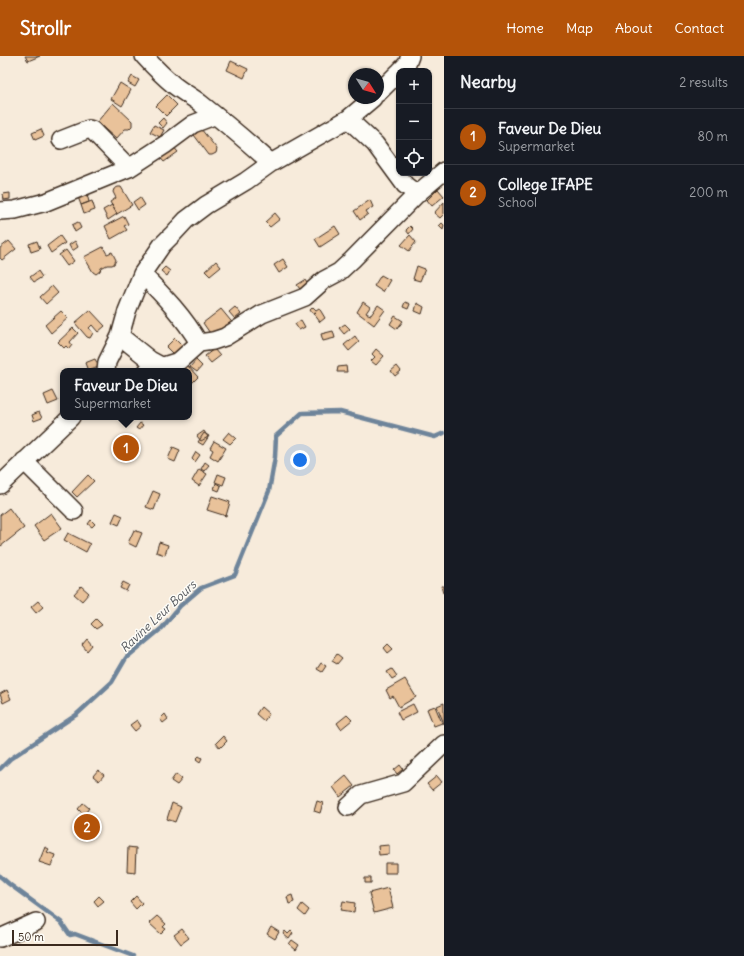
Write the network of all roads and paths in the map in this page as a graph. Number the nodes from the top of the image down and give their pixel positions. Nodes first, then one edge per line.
1 (144, 56) edge
2 (410, 56) edge
3 (404, 68) edge
4 (396, 76) edge
5 (384, 87) edge
6 (366, 104) edge
7 (214, 116) junction
8 (348, 119) junction
9 (60, 140) dead end
10 (271, 163) junction
11 (129, 168) junction
12 (444, 171) edge
13 (416, 194) junction
14 (0, 211) edge
15 (142, 274) junction
16 (120, 336) junction
17 (199, 343) junction
18 (106, 368) edge
19 (154, 368) edge
20 (157, 368) edge
21 (68, 420) edge
22 (24, 461) junction
23 (0, 485) edge
24 (74, 511) dead end
25 (444, 744) edge
26 (348, 807) dead end
27 (36, 922) dead end
28 (0, 938) edge

1 - 7 street
2 - 3 street
4 - 5 street
6 - 8 street
7 - 10 street
7 - 11 street
8 - 10 street
8 - 13 street
9 - 11 street
10 - 15 street
11 - 14 street
12 - 13 street
13 - 17 street
15 - 16 street
15 - 17 street
16 - 18 street
16 - 19 street
17 - 20 street
21 - 22 street
22 - 23 street
22 - 24 street
25 - 26 street
27 - 28 street

